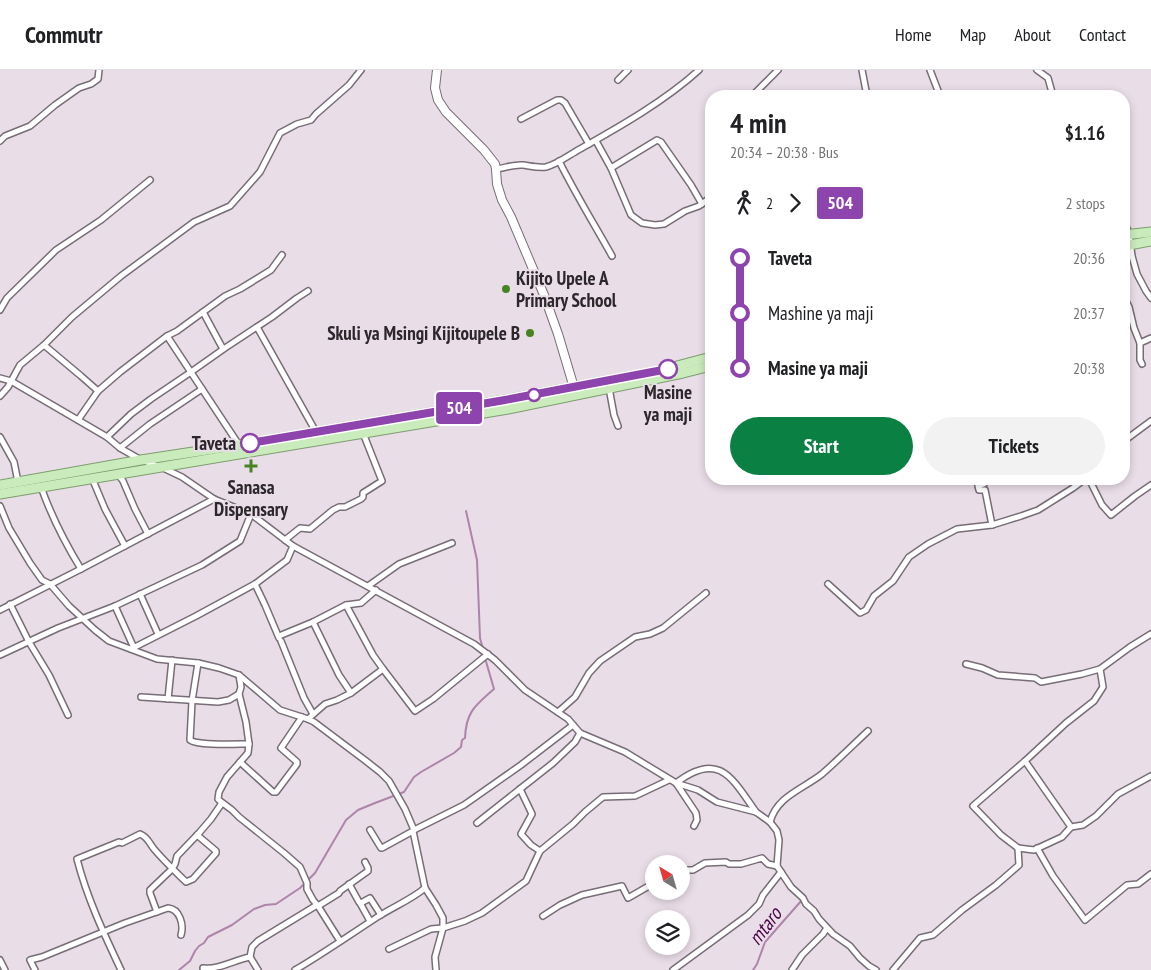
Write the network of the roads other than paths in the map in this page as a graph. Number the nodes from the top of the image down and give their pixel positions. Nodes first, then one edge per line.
1 (100, 70) edge
2 (361, 70) edge
3 (437, 70) edge
4 (628, 70) edge
5 (699, 70) edge
6 (778, 70) edge
7 (862, 70) edge
8 (930, 70) edge
9 (1037, 70) edge
10 (618, 80) dead end
11 (758, 90) edge
12 (866, 90) edge
13 (938, 90) edge
14 (1051, 90) edge
15 (521, 119) dead end
16 (0, 141) edge
17 (596, 141) junction
18 (589, 144) junction
19 (559, 161) junction
20 (611, 168) junction
21 (496, 169) junction
22 (150, 180) dead end
23 (705, 202) edge
24 (702, 204) junction
25 (1151, 232) edge
26 (1130, 234) edge
27 (1151, 241) edge
28 (1130, 244) edge
29 (1130, 252) edge
30 (282, 255) dead end
31 (612, 256) dead end
32 (308, 291) dead end
33 (1151, 298) edge
34 (0, 310) edge
35 (1130, 311) edge
36 (203, 312) junction
37 (256, 327) junction
38 (167, 336) junction
39 (1151, 338) edge
40 (1140, 343) junction
41 (44, 345) junction
42 (223, 349) junction
43 (705, 359) edge
44 (1142, 364) dead end
45 (705, 368) edge
46 (191, 372) junction
47 (0, 378) edge
48 (11, 381) junction
49 (608, 388) junction
50 (202, 389) junction
51 (575, 391) junction
52 (98, 392) junction
53 (0, 396) edge
54 (78, 420) junction
55 (1151, 421) edge
56 (618, 426) dead end
57 (316, 432) junction
58 (363, 433) junction
59 (1130, 436) edge
60 (0, 437) edge
61 (107, 437) junction
62 (238, 445) junction
63 (120, 448) junction
64 (141, 460) junction
65 (161, 467) junction
66 (118, 474) junction
67 (92, 478) junction
68 (18, 482) junction
69 (0, 485) edge
70 (981, 485) edge
71 (1077, 485) edge
72 (1092, 485) edge
73 (1151, 485) edge
74 (41, 487) junction
75 (0, 494) edge
76 (214, 499) junction
77 (0, 506) edge
78 (252, 514) junction
79 (992, 525) junction
80 (148, 534) junction
81 (285, 540) junction
82 (452, 543) dead end
83 (124, 546) junction
84 (293, 546) junction
85 (81, 569) junction
86 (50, 584) junction
87 (254, 584) junction
88 (828, 584) dead end
89 (368, 586) junction
90 (376, 590) junction
91 (706, 593) dead end
92 (140, 594) junction
93 (10, 604) junction
94 (346, 605) junction
95 (115, 606) junction
96 (0, 610) edge
97 (83, 618) junction
98 (313, 622) junction
99 (158, 634) junction
100 (1151, 634) edge
101 (280, 639) junction
102 (28, 642) junction
103 (133, 648) junction
104 (488, 654) junction
105 (0, 655) edge
106 (172, 660) junction
107 (198, 663) junction
108 (966, 664) dead end
109 (383, 668) junction
110 (1100, 669) junction
111 (240, 675) junction
112 (351, 693) junction
113 (239, 694) junction
114 (141, 697) dead end
115 (168, 699) junction
116 (192, 701) junction
117 (558, 712) junction
118 (68, 715) dead end
119 (302, 717) junction
120 (311, 717) junction
121 (573, 725) junction
122 (868, 731) dead end
123 (580, 733) junction
124 (249, 744) junction
125 (1025, 761) junction
126 (240, 762) junction
127 (1151, 776) edge
128 (669, 780) junction
129 (676, 783) junction
130 (520, 789) junction
131 (222, 803) junction
132 (756, 812) junction
133 (770, 822) junction
134 (478, 823) dead end
135 (694, 826) dead end
136 (1070, 827) junction
137 (370, 830) dead end
138 (414, 831) junction
139 (197, 835) junction
140 (1018, 848) junction
141 (1037, 848) junction
142 (540, 851) junction
143 (365, 862) dead end
144 (777, 866) junction
145 (172, 869) junction
146 (690, 870) edge
147 (781, 872) junction
148 (1151, 874) edge
149 (350, 884) junction
150 (425, 888) junction
151 (645, 888) edge
152 (360, 903) junction
153 (318, 906) junction
154 (157, 912) junction
155 (381, 915) junction
156 (543, 916) dead end
157 (370, 921) junction
158 (443, 928) junction
159 (827, 928) junction
160 (103, 932) junction
161 (182, 935) dead end
162 (340, 941) junction
163 (389, 950) dead end
164 (250, 957) junction
165 (0, 960) edge
166 (203, 968) dead end
167 (4, 970) edge
168 (34, 970) edge
169 (121, 970) edge
170 (258, 970) edge
171 (295, 970) edge
172 (436, 970) edge
173 (673, 970) edge
174 (792, 970) edge
175 (876, 970) edge
176 (893, 970) edge

1 - 16 street
2 - 41 street
3 - 21 street
4 - 10 street
5 - 17 street
6 - 11 street
7 - 12 street
8 - 13 street
9 - 14 street
15 - 18 street
17 - 18 street
17 - 20 street
18 - 19 street
19 - 21 street
19 - 31 street
20 - 24 street
20 - 24 street
21 - 51 street
22 - 34 street
23 - 24 street
25 - 26 main road
27 - 28 main road
29 - 33 street
30 - 36 street
32 - 37 street
35 - 40 street
36 - 38 street
36 - 42 street
37 - 42 street
37 - 57 street
38 - 46 street
38 - 52 street
39 - 40 street
40 - 44 street
41 - 48 street
41 - 52 street
42 - 46 street
43 - 51 main road
45 - 49 main road
46 - 50 street
46 - 61 street
47 - 48 street
48 - 53 street
48 - 54 street
49 - 51 main road
49 - 56 street
50 - 62 street
50 - 63 street
51 - 57 main road
51 - 58 main road
52 - 54 street
54 - 61 street
55 - 59 street
57 - 62 main road
58 - 65 main road
58 - 81 street
60 - 68 street
61 - 63 street
62 - 64 main road
63 - 64 street
64 - 65 street
64 - 68 main road
65 - 66 main road
65 - 76 street
66 - 67 main road
66 - 80 street
67 - 74 main road
67 - 83 street
68 - 69 main road
70 - 79 street
71 - 79 street
72 - 73 street
74 - 75 main road
74 - 85 street
76 - 78 street
76 - 80 street
77 - 86 street
78 - 81 street
78 - 92 street
79 - 88 street
80 - 83 street
81 - 84 street
82 - 89 street
83 - 85 street
84 - 87 street
84 - 89 street
85 - 86 street
86 - 93 street
86 - 97 street
87 - 99 street
87 - 101 street
89 - 90 street
90 - 94 street
90 - 104 street
91 - 117 street
92 - 95 street
92 - 99 street
93 - 96 street
93 - 102 street
94 - 98 street
94 - 109 street
95 - 97 street
95 - 103 street
97 - 102 street
97 - 103 street
98 - 101 street
98 - 112 street
99 - 103 street
100 - 110 street
101 - 120 street
102 - 105 street
102 - 118 street
103 - 106 street
104 - 109 street
104 - 117 street
106 - 107 street
106 - 115 street
107 - 111 street
107 - 116 street
108 - 110 street
109 - 112 street
110 - 125 street
111 - 113 street
111 - 119 street
112 - 120 street
113 - 116 street
113 - 124 street
114 - 115 street
115 - 116 street
116 - 124 street
117 - 121 street
119 - 120 street
119 - 126 street
120 - 138 street
121 - 123 street
121 - 138 street
122 - 133 street
123 - 128 street
123 - 130 street
124 - 126 street
125 - 136 street
125 - 140 street
126 - 131 street
127 - 136 street
128 - 129 street
128 - 142 street
129 - 132 street
129 - 132 street
129 - 135 street
130 - 134 street
130 - 142 street
131 - 139 street
131 - 153 street
132 - 133 street
133 - 144 street
136 - 141 street
137 - 138 street
138 - 150 street
139 - 145 street
139 - 145 street
140 - 141 street
140 - 176 street
141 - 148 street
142 - 158 street
143 - 149 street
144 - 146 street
144 - 147 street
145 - 154 street
145 - 160 street
147 - 159 street
147 - 173 street
149 - 152 street
149 - 153 street
150 - 155 street
150 - 158 street
151 - 156 street
152 - 155 street
152 - 157 street
153 - 162 street
153 - 164 street
154 - 160 street
154 - 161 street
155 - 157 street
157 - 162 street
158 - 163 street
158 - 172 street
159 - 174 street
159 - 175 street
160 - 168 street
160 - 169 street
162 - 171 street
164 - 166 street
164 - 170 street
165 - 167 street

